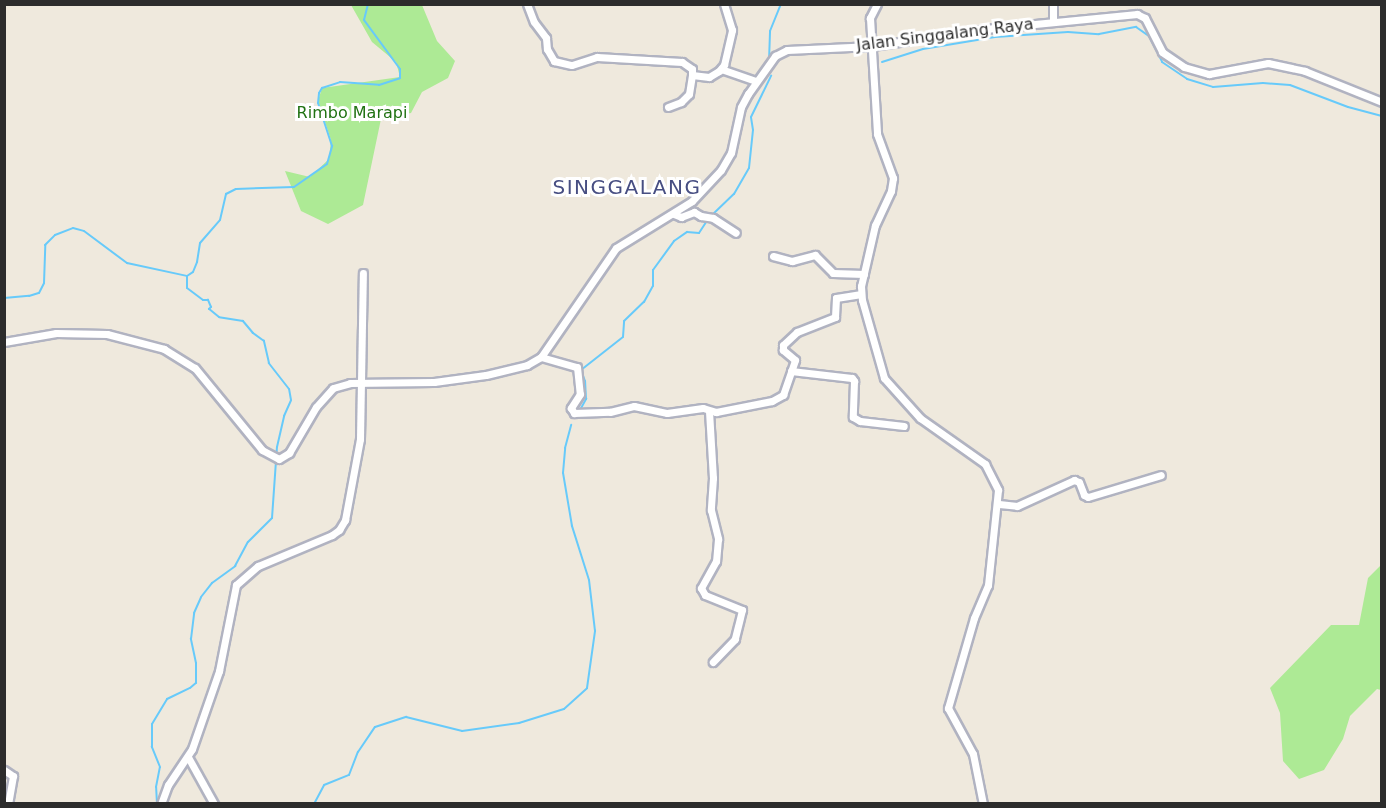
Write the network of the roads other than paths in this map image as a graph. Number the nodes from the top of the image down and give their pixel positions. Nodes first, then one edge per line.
1 (527, 4) edge
2 (724, 4) edge
3 (877, 4) edge
4 (1053, 4) edge
5 (1053, 21) junction
6 (872, 46) junction
7 (721, 69) junction
8 (692, 75) junction
9 (755, 81) junction
10 (1382, 102) edge
11 (668, 107) dead end
12 (674, 214) junction
13 (736, 233) dead end
14 (773, 256) dead end
15 (363, 273) dead end
16 (864, 274) junction
17 (860, 294) junction
18 (4, 342) edge
19 (541, 357) junction
20 (791, 371) junction
21 (359, 382) junction
22 (709, 411) junction
23 (904, 426) dead end
24 (1161, 475) dead end
25 (999, 504) junction
26 (713, 662) dead end
27 (188, 757) junction
28 (4, 770) edge
29 (8, 804) edge
30 (161, 804) edge
31 (214, 804) edge
32 (982, 804) edge

1 - 8 street
2 - 7 street
3 - 6 street
4 - 5 street
5 - 6 street, Jalan Singgalang Raya
5 - 10 street, Jalan Singgalang Raya
6 - 9 street, Jalan Singgalang Raya
6 - 16 street
7 - 8 street
7 - 9 street
8 - 11 street
9 - 12 street, Jalan Singgalang Raya
12 - 13 street
12 - 19 street, Jalan Singgalang Raya
14 - 16 street
15 - 21 street
16 - 17 street
17 - 20 street
17 - 25 street
18 - 21 street
19 - 21 street
19 - 22 street
20 - 22 street
20 - 23 street
21 - 27 street
22 - 26 street
24 - 25 street
25 - 32 street
27 - 30 street
27 - 31 street
28 - 29 street

